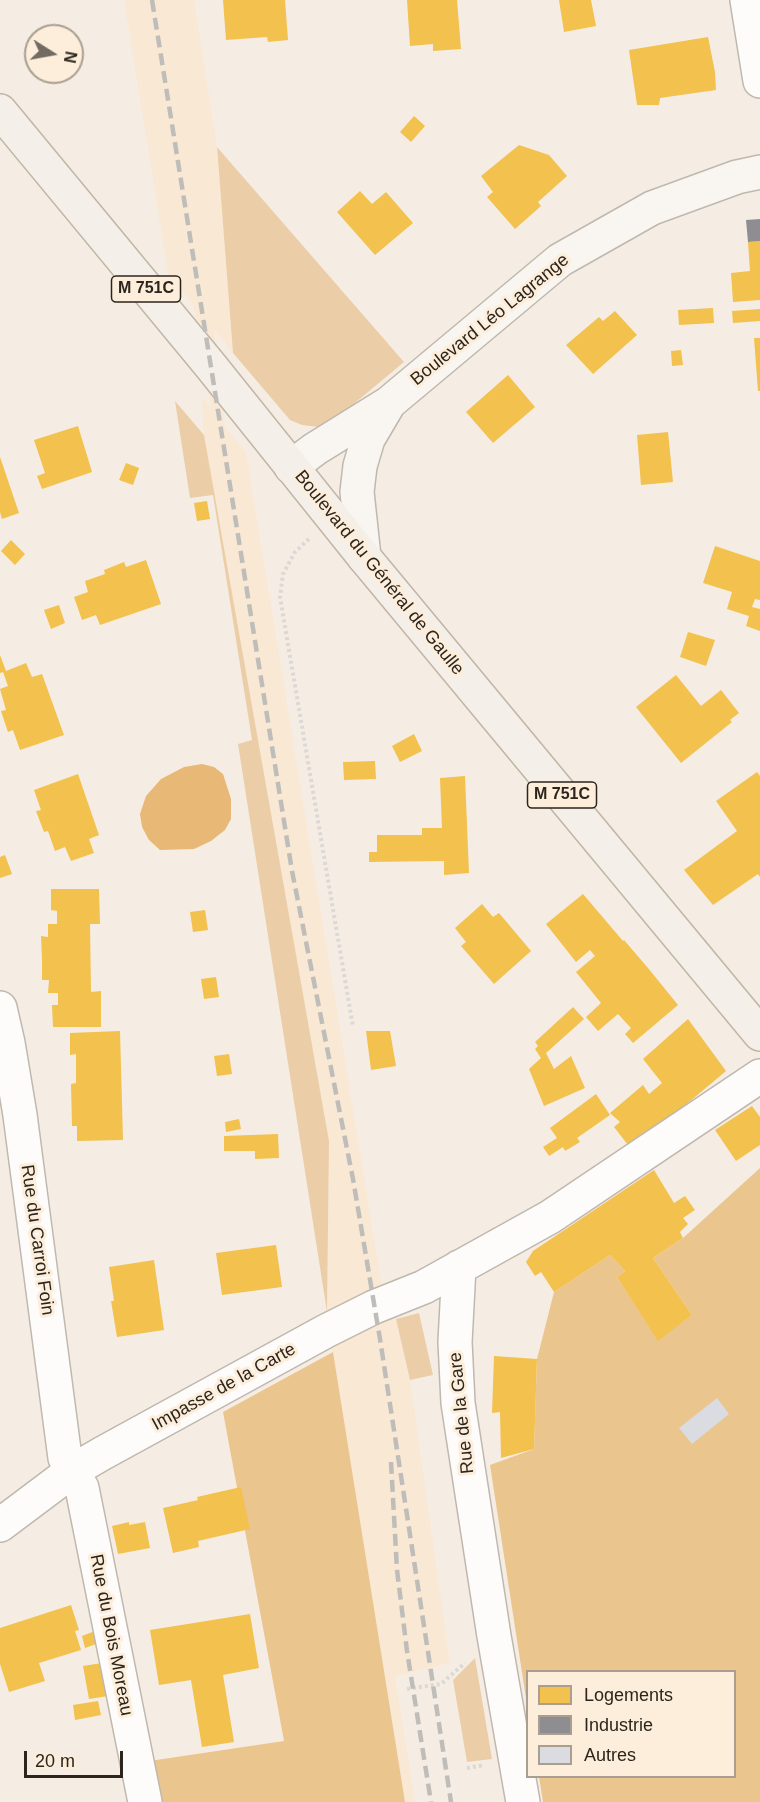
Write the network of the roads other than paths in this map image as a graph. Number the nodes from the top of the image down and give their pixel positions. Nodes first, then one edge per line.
1 (747, 0) edge
2 (760, 81) edge
3 (0, 111) edge
4 (760, 172) edge
5 (389, 403) junction
6 (291, 467) junction
7 (364, 557) junction
8 (0, 1008) edge
9 (760, 1034) edge
10 (760, 1076) edge
11 (459, 1268) junction
12 (72, 1471) junction
13 (0, 1525) edge
14 (145, 1802) edge
15 (523, 1802) edge

1 - 2 street
3 - 6 main road, Boulevard du Général de Gaulle / M 751C
4 - 5 street, Boulevard Léo Lagrange
5 - 6 street, Boulevard Léo Lagrange
5 - 7 street, Boulevard Léo Lagrange
6 - 7 main road, Boulevard du Général de Gaulle / M 751C
7 - 9 main road, Boulevard du Général de Gaulle / M 751C
8 - 12 street, Rue du Carroi Foin
10 - 11 street
11 - 12 street, Impasse de la Carte
11 - 15 street, Rue de la Gare
12 - 13 street, Impasse de la Carte
12 - 14 street, Rue du Bois Moreau

